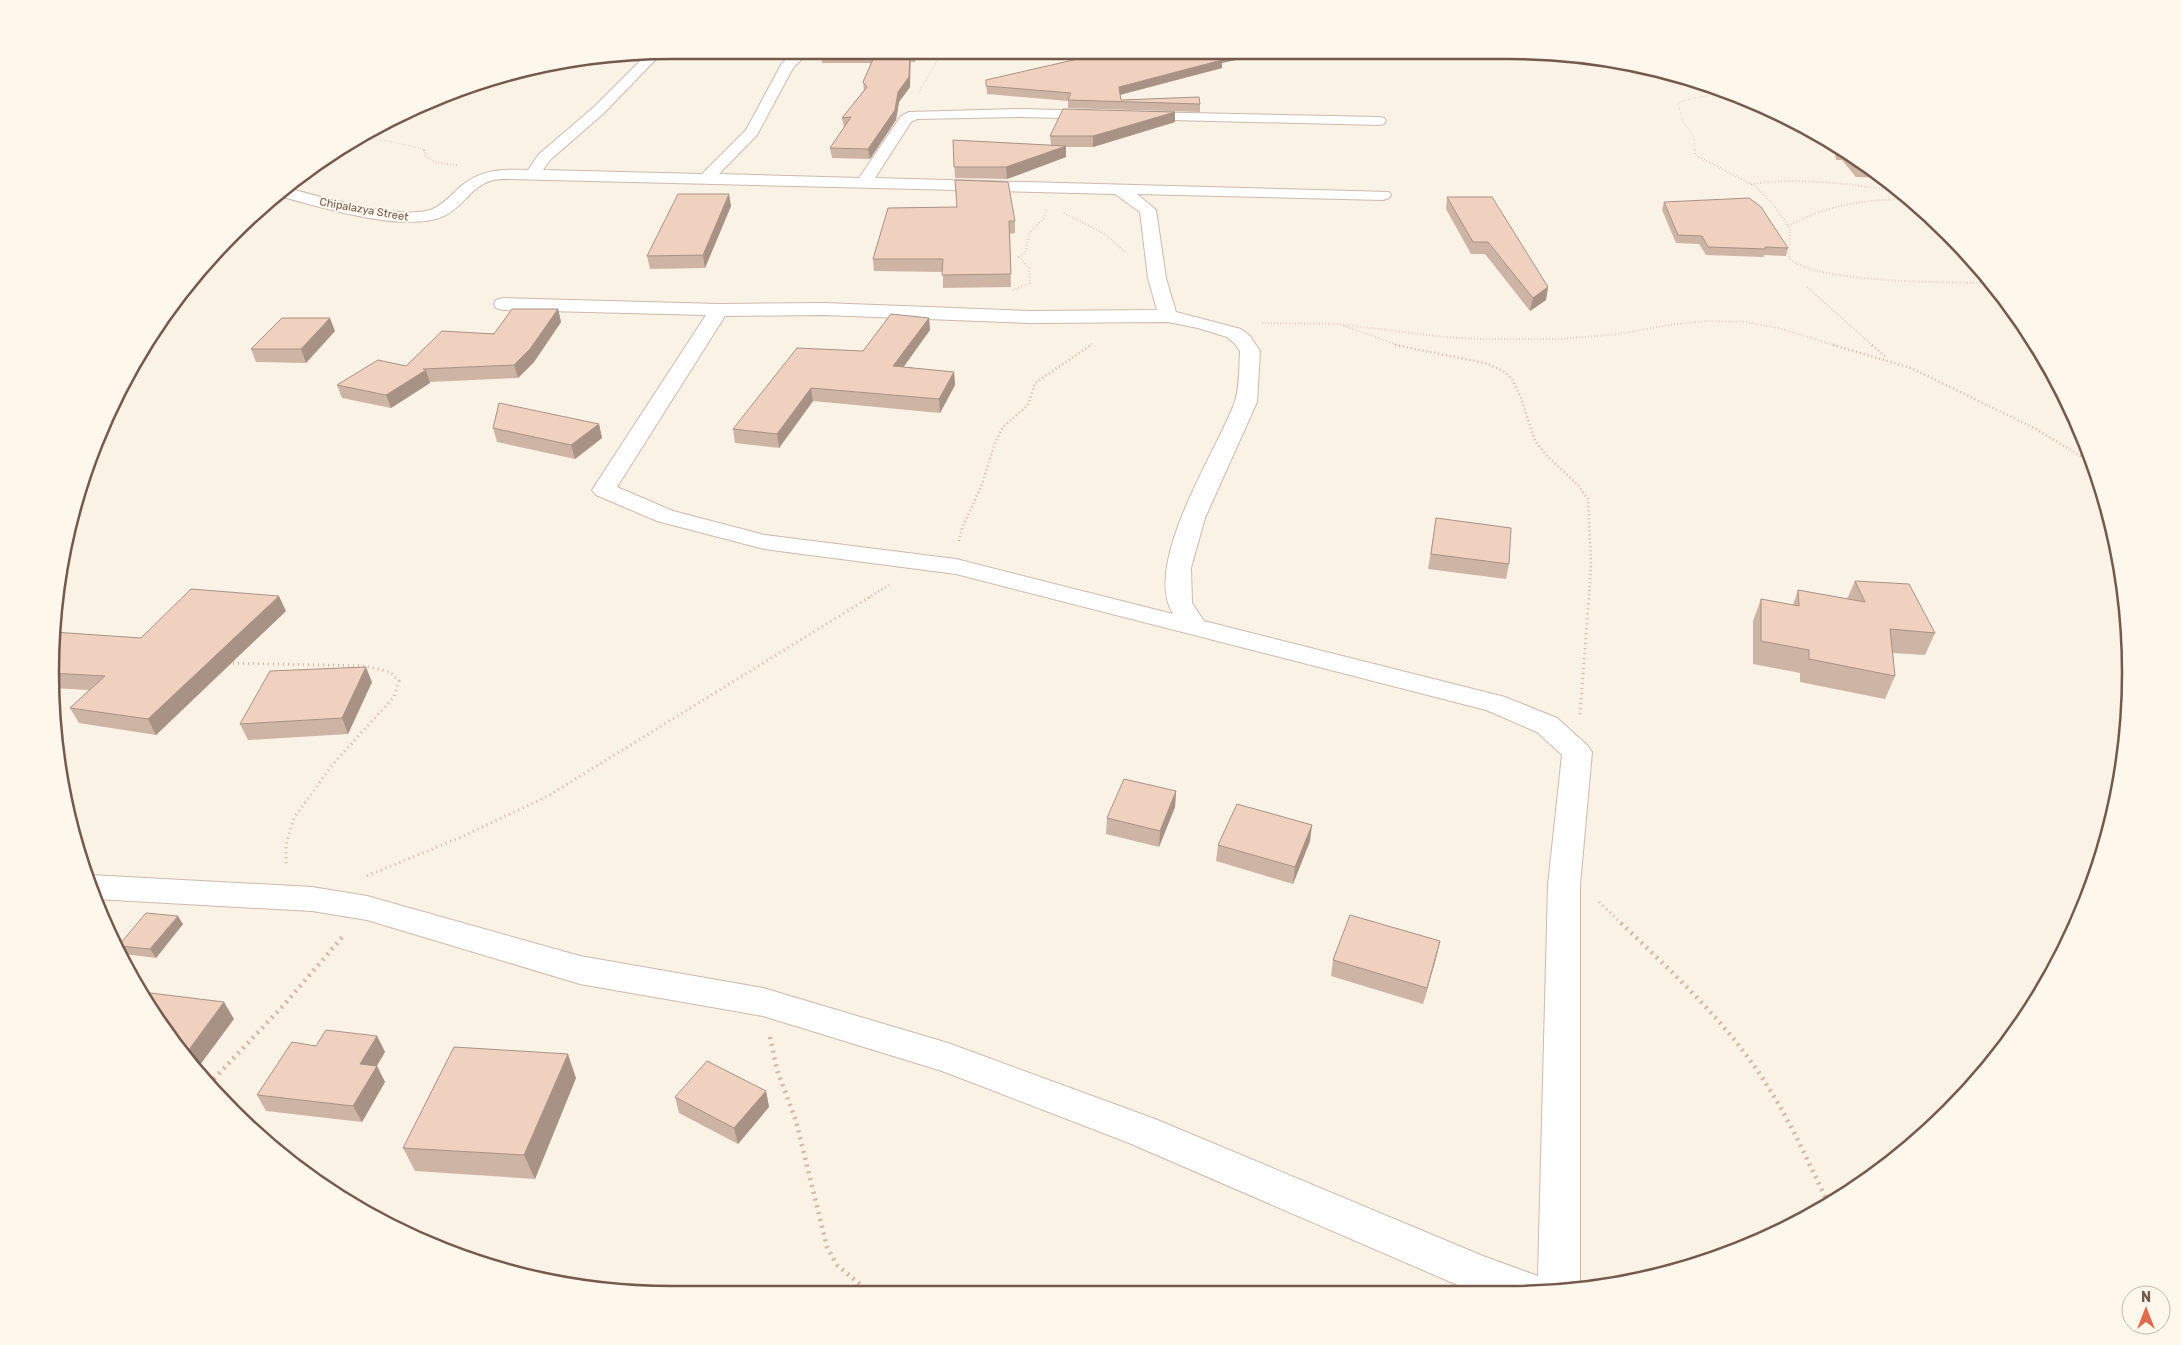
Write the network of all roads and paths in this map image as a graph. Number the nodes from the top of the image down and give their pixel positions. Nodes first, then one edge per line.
1 (796, 59) edge
2 (938, 59) edge
3 (649, 60) edge
4 (1714, 94) edge
5 (914, 115) junction
6 (1108, 115) edge
7 (1127, 115) edge
8 (1379, 121) dead end
9 (370, 139) edge
10 (509, 174) junction
11 (533, 174) junction
12 (705, 180) junction
13 (864, 183) junction
14 (1750, 184) junction
15 (1024, 187) junction
16 (1119, 189) junction
17 (1886, 189) edge
18 (1178, 191) junction
19 (290, 194) edge
20 (1383, 195) dead end
21 (1898, 199) edge
22 (1050, 206) junction
23 (1148, 210) junction
24 (1788, 226) junction
25 (1157, 278) junction
26 (1982, 283) edge
27 (1808, 287) dead end
28 (1008, 292) edge
29 (503, 304) dead end
30 (719, 310) junction
31 (1168, 316) junction
32 (1125, 318) junction
33 (1260, 323) dead end
34 (1338, 324) junction
35 (1890, 360) junction
36 (2083, 457) edge
37 (926, 563) junction
38 (956, 567) junction
39 (1194, 627) junction
40 (219, 663) edge
41 (1576, 752) junction
42 (1565, 869) junction
43 (98, 887) edge
44 (300, 898) junction
45 (367, 908) junction
46 (763, 1002) junction
47 (213, 1079) edge
48 (1825, 1198) edge
49 (1559, 1284) edge
50 (862, 1286) edge
51 (1510, 1286) edge

1 - 12 street
2 - 5 path
3 - 11 street
4 - 14 path
5 - 6 street
5 - 13 street
7 - 8 street
9 - 10 path
10 - 11 street, Chipalazya Street
10 - 19 street, Chipalazya Street
11 - 12 street, Chipalazya Street
12 - 13 street, Chipalazya Street
13 - 15 street, Chipalazya Street
14 - 17 path
14 - 24 path
15 - 16 street, Chipalazya Street
15 - 22 path
16 - 18 street, Chipalazya Street
16 - 23 street
18 - 20 street, Chipalazya Street
18 - 23 street
21 - 24 path
22 - 25 path
22 - 28 path
23 - 25 street
24 - 26 path
25 - 31 street
27 - 35 path
29 - 30 street
30 - 32 street
30 - 37 street
31 - 32 street
31 - 39 street
32 - 38 path
33 - 34 path
34 - 35 path
34 - 41 path
35 - 36 path
37 - 38 street
37 - 44 path
38 - 39 street
39 - 41 street
40 - 44 path
41 - 42 street
42 - 48 path
42 - 49 street
43 - 44 street
44 - 45 street
45 - 46 street
45 - 47 path
46 - 50 path
46 - 51 street

